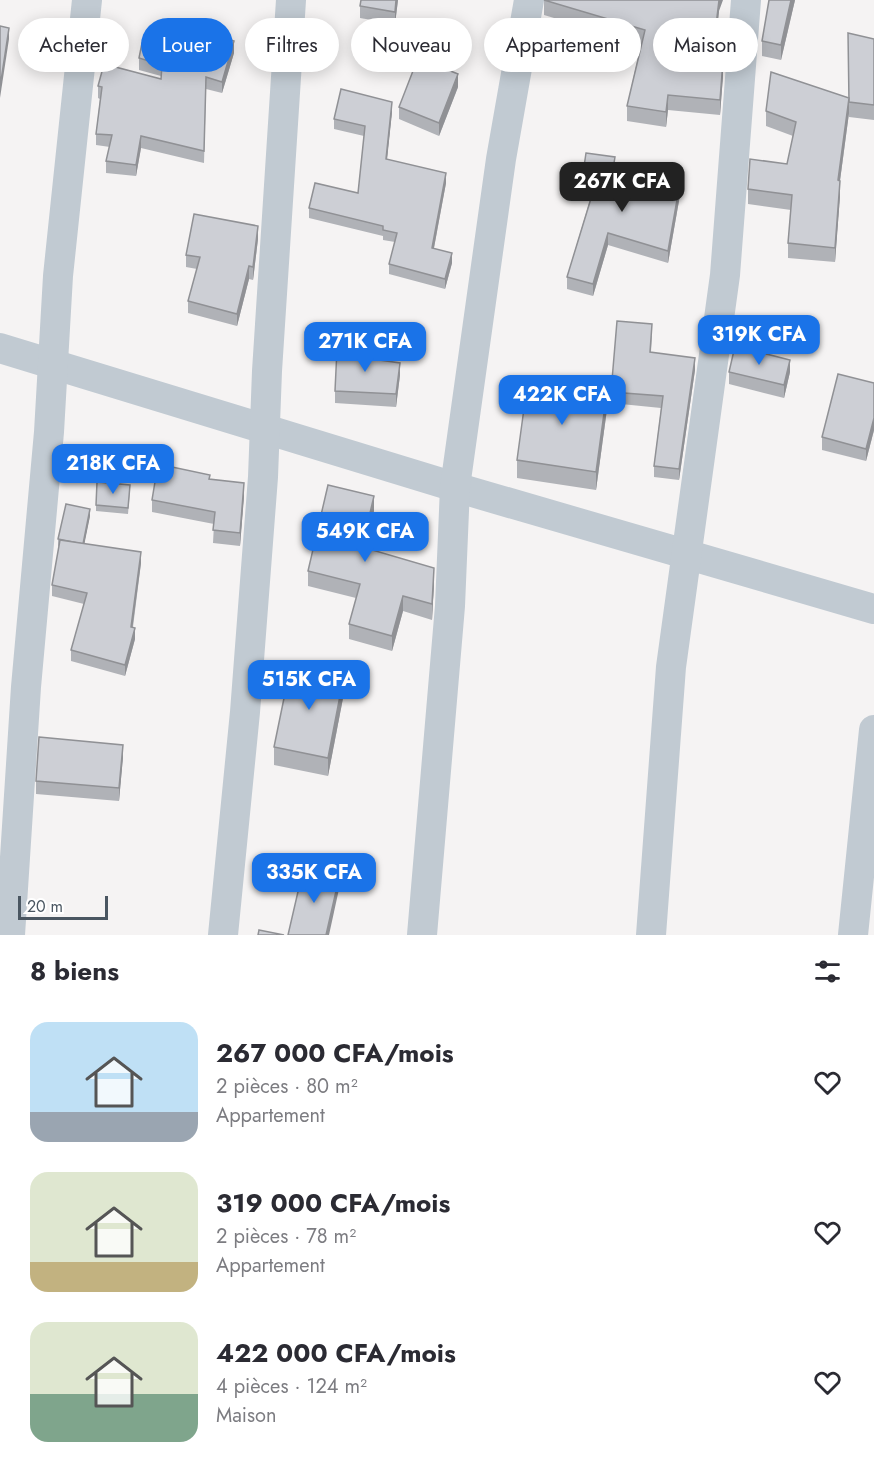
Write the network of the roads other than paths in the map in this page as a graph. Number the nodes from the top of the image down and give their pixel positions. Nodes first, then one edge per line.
1 (87, 0) edge
2 (291, 0) edge
3 (529, 0) edge
4 (746, 0) edge
5 (0, 348) edge
6 (52, 364) junction
7 (267, 428) junction
8 (455, 487) junction
9 (687, 553) junction
10 (874, 609) edge
11 (874, 730) edge
12 (10, 935) edge
13 (223, 935) edge
14 (422, 935) edge
15 (651, 935) edge
16 (853, 935) edge

1 - 6 street
2 - 7 street
3 - 8 street
4 - 9 street
5 - 6 street
6 - 7 street
6 - 12 street
7 - 8 street
7 - 13 street
8 - 9 street
8 - 14 street
9 - 10 street
9 - 15 street
11 - 16 street

